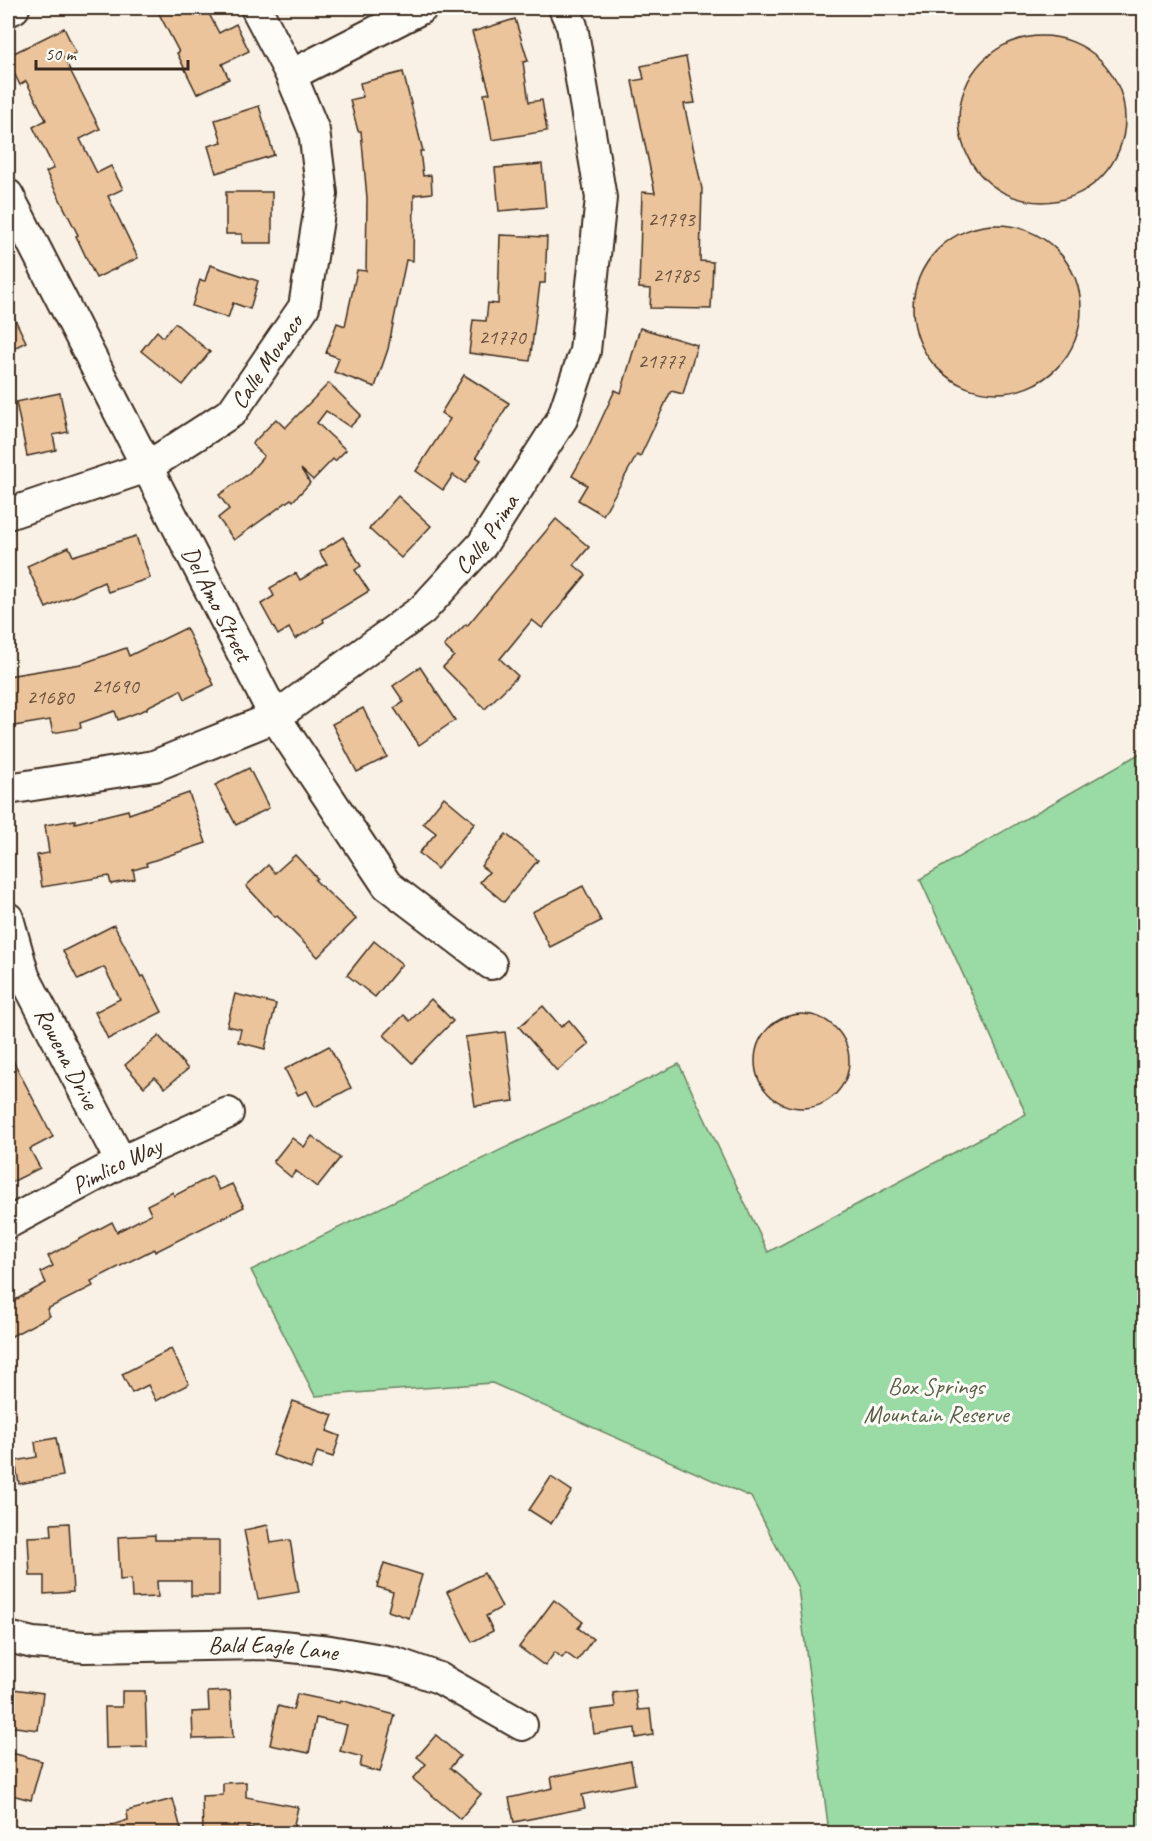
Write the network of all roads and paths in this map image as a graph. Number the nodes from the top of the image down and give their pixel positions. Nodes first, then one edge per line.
1 (14, 8) edge
2 (256, 8) edge
3 (422, 8) edge
4 (564, 8) edge
5 (8, 11) edge
6 (291, 75) junction
7 (8, 195) edge
8 (147, 467) junction
9 (8, 514) edge
10 (275, 717) junction
11 (8, 789) edge
12 (8, 918) edge
13 (491, 964) dead end
14 (228, 1113) dead end
15 (121, 1162) junction
16 (8, 1223) edge
17 (8, 1637) edge
18 (522, 1725) dead end

1 - 5 street
2 - 6 street, Calle Monaco
3 - 6 street
4 - 10 street, Calle Prima
6 - 8 street, Calle Monaco
7 - 8 street, Del Amo Street
8 - 9 street, Calle Monaco
8 - 10 street, Del Amo Street
10 - 11 street, Calle Prima
10 - 13 street, Del Amo Street
12 - 15 street, Rowena Drive
14 - 15 street, Pimlico Way
15 - 16 street, Pimlico Way
17 - 18 street, Bald Eagle Lane

